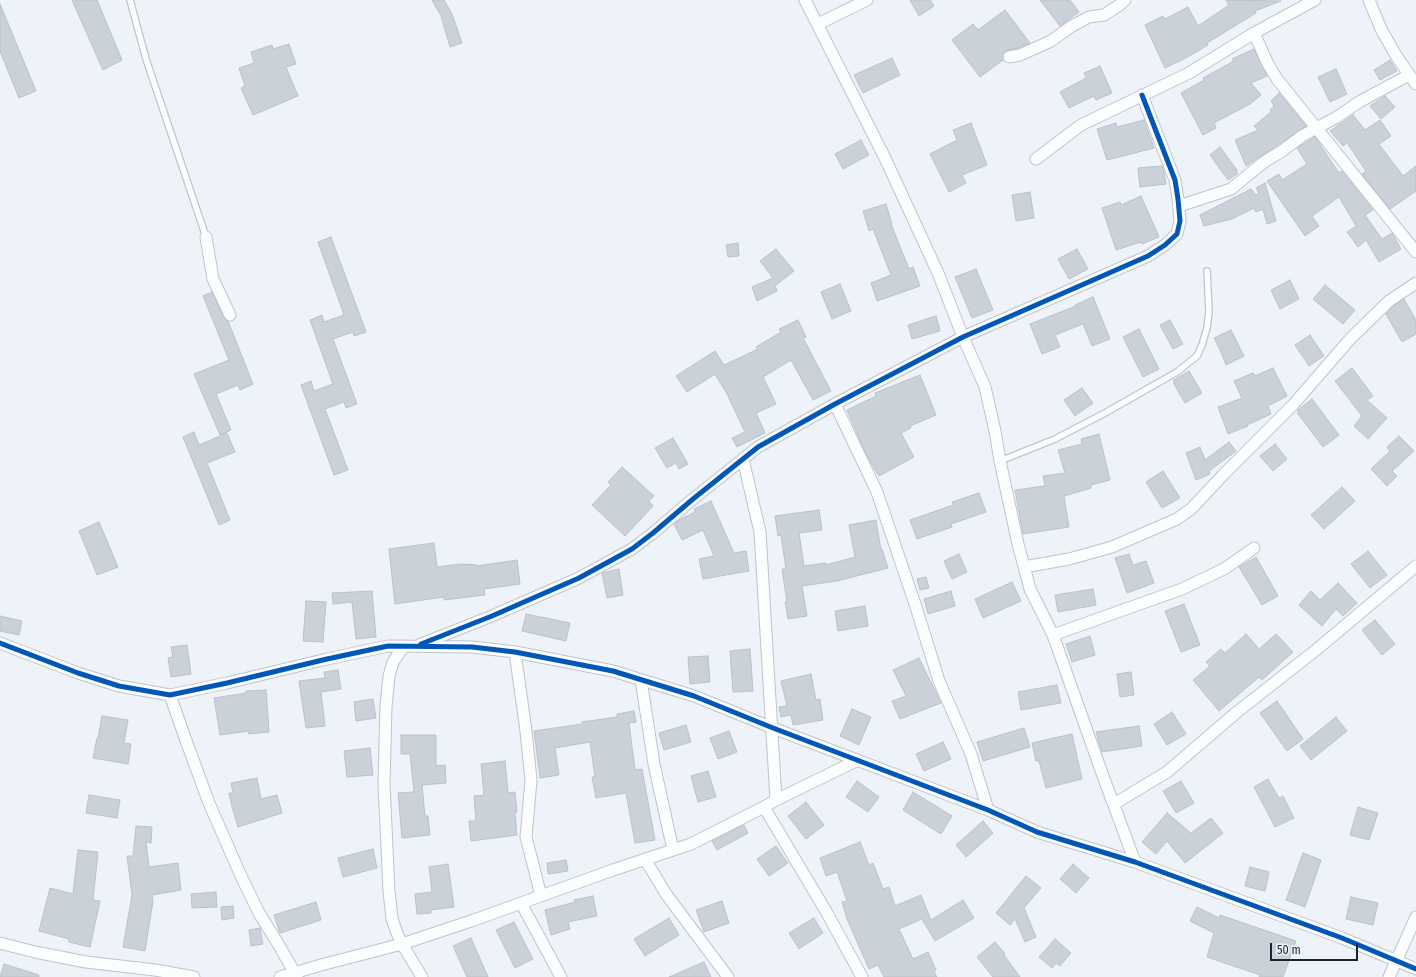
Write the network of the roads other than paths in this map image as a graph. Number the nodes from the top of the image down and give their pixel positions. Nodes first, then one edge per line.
1 (130, 0) edge
2 (805, 0) edge
3 (867, 0) edge
4 (1124, 0) edge
5 (1315, 0) edge
6 (1369, 0) edge
7 (818, 24) junction
8 (1254, 33) junction
9 (1009, 57) dead end
10 (1413, 80) edge
11 (1142, 95) junction
12 (1317, 129) junction
13 (1036, 159) dead end
14 (1179, 206) junction
15 (206, 237) joint
16 (1416, 252) edge
17 (1207, 271) dead end
18 (1416, 283) edge
19 (230, 315) dead end
20 (963, 337) junction
21 (835, 404) junction
22 (743, 459) junction
23 (1000, 462) junction
24 (1254, 548) dead end
25 (1416, 566) edge
26 (1024, 567) junction
27 (1053, 635) junction
28 (0, 643) edge
29 (409, 646) junction
30 (515, 652) junction
31 (641, 680) junction
32 (170, 695) junction
33 (773, 728) junction
34 (858, 760) junction
35 (776, 800) junction
36 (1114, 804) junction
37 (764, 807) junction
38 (988, 810) junction
39 (672, 850) junction
40 (645, 859) junction
41 (1135, 862) junction
42 (541, 896) junction
43 (521, 903) junction
44 (1416, 917) edge
45 (0, 942) edge
46 (402, 944) junction
47 (1396, 960) junction
48 (1416, 968) edge
49 (296, 975) edge
50 (194, 977) edge
51 (280, 977) edge
52 (422, 977) edge
53 (561, 977) edge
54 (728, 977) edge
55 (862, 977) edge
56 (1388, 977) edge

1 - 15 lane
2 - 7 street
3 - 7 street
4 - 9 street
5 - 8 street
6 - 10 street
7 - 20 street
8 - 11 street
8 - 12 street
10 - 12 street
11 - 13 street
11 - 14 street
12 - 14 street
12 - 16 street
14 - 20 street
15 - 19 street
17 - 23 lane
18 - 26 street
20 - 21 street
20 - 23 street
21 - 22 street
21 - 38 street
22 - 29 street
22 - 33 street
23 - 26 street
24 - 27 street
25 - 36 street
26 - 27 street
27 - 36 street
28 - 32 street
29 - 30 street
29 - 32 street
29 - 46 street
30 - 31 street
30 - 42 street
31 - 33 street
31 - 39 street
32 - 49 street
33 - 34 street
33 - 35 street
34 - 35 street
34 - 38 street
35 - 37 street
36 - 41 street
37 - 39 street
37 - 55 street
38 - 41 street
39 - 40 street
40 - 42 street
40 - 54 street
41 - 47 street
42 - 43 street
43 - 46 street
43 - 53 street
44 - 47 street
45 - 50 street
46 - 49 street
46 - 52 street
47 - 48 street
47 - 56 street
49 - 51 street

